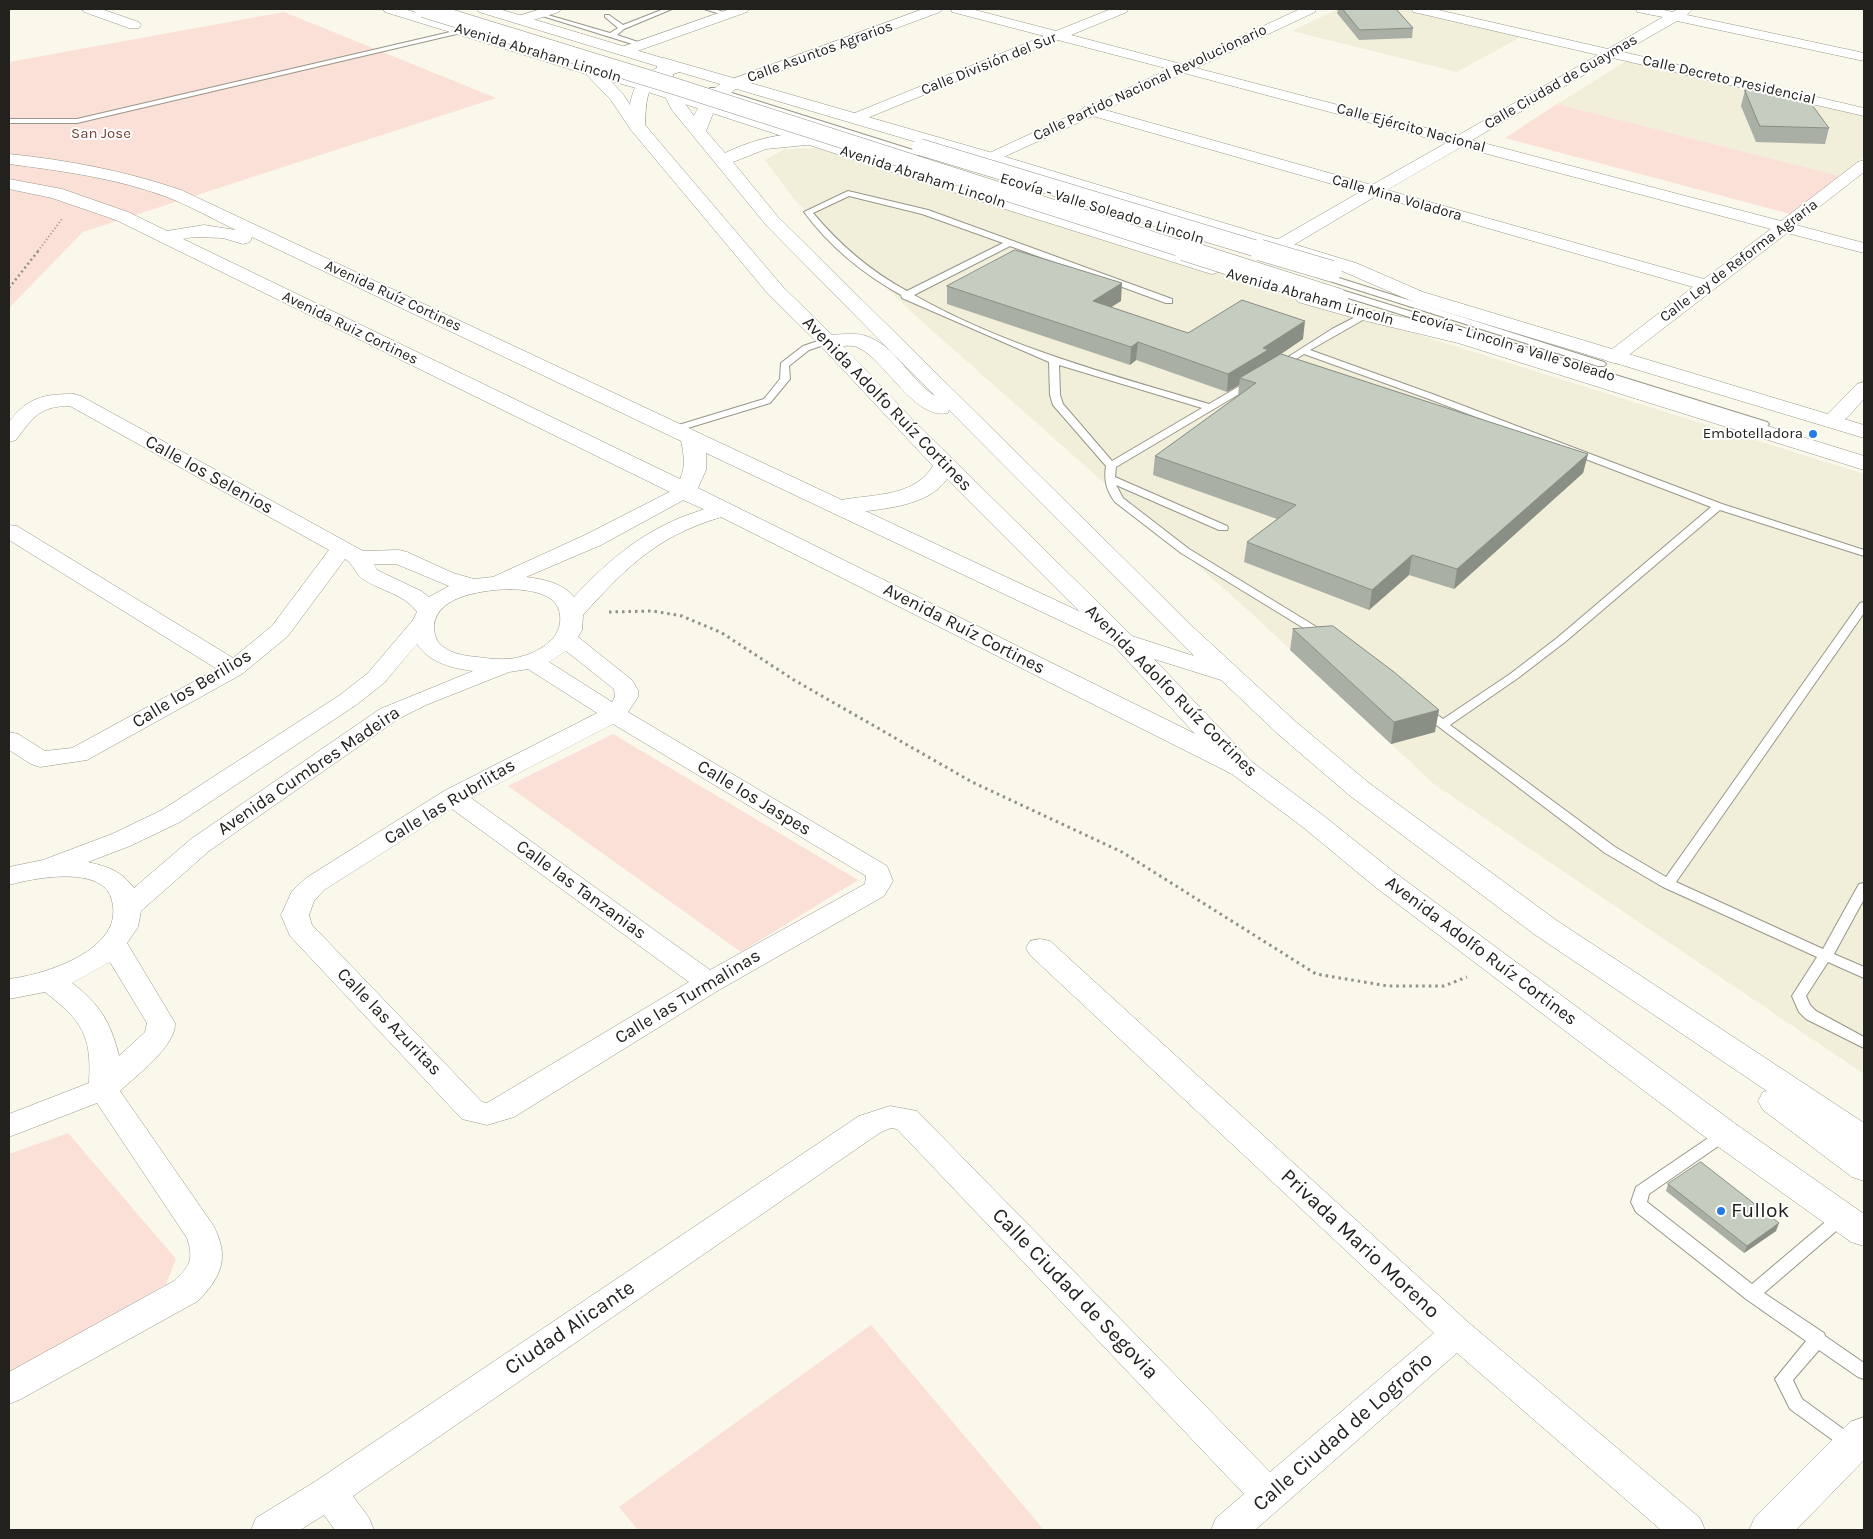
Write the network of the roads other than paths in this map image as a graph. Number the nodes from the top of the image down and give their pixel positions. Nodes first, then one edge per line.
1 (89, 9) edge
2 (390, 9) edge
3 (401, 9) edge
4 (423, 9) edge
5 (430, 9) edge
6 (457, 9) edge
7 (484, 9) edge
8 (554, 9) edge
9 (669, 9) edge
10 (708, 9) edge
11 (742, 9) edge
12 (936, 9) edge
13 (957, 9) edge
14 (1122, 9) edge
15 (1310, 9) edge
16 (1418, 9) edge
17 (1642, 9) edge
18 (1681, 12) edge
19 (539, 14) junction
20 (727, 14) junction
21 (607, 16) dead end
22 (520, 20) junction
23 (134, 25) dead end
24 (622, 28) junction
25 (463, 32) junction
26 (1060, 35) junction
27 (611, 36) junction
28 (642, 45) junction
29 (624, 51) junction
30 (1611, 53) junction
31 (1864, 57) edge
32 (1183, 68) junction
33 (592, 71) junction
34 (660, 78) junction
35 (718, 95) junction
36 (814, 108) junction
37 (1089, 110) junction
38 (1864, 112) edge
39 (777, 118) junction
40 (855, 118) junction
41 (9, 121) edge
42 (637, 126) junction
43 (698, 131) junction
44 (810, 140) junction
45 (1459, 141) junction
46 (990, 158) junction
47 (9, 159) edge
48 (722, 161) junction
49 (1864, 164) edge
50 (9, 184) edge
51 (1374, 191) junction
52 (1785, 226) junction
53 (165, 237) junction
54 (1008, 244) junction
55 (1279, 246) junction
56 (1864, 248) edge
57 (1706, 285) junction
58 (905, 296) junction
59 (1423, 299) junction
60 (1169, 301) dead end
61 (415, 307) junction
62 (1365, 315) junction
63 (1459, 336) junction
64 (827, 341) junction
65 (1303, 351) junction
66 (1614, 357) junction
67 (1054, 361) junction
68 (1864, 388) edge
69 (1211, 408) junction
70 (1767, 421) dead end
71 (1831, 422) junction
72 (986, 432) junction
73 (1864, 432) edge
74 (683, 433) junction
75 (9, 436) edge
76 (1864, 463) edge
77 (945, 465) junction
78 (1110, 472) junction
79 (684, 492) junction
80 (1718, 506) junction
81 (840, 507) junction
82 (725, 510) junction
83 (676, 525) junction
84 (1223, 528) dead end
85 (9, 531) edge
86 (350, 553) junction
87 (1864, 553) edge
88 (482, 584) junction
89 (1864, 605) edge
90 (571, 614) junction
91 (426, 617) junction
92 (566, 639) junction
93 (1331, 640) edge
94 (1122, 641) junction
95 (519, 663) junction
96 (234, 669) junction
97 (1231, 676) junction
98 (1413, 702) edge
99 (614, 714) junction
100 (1442, 725) junction
101 (9, 739) edge
102 (1242, 768) junction
103 (453, 797) junction
104 (50, 867) junction
105 (10, 875) edge
106 (1668, 884) junction
107 (1864, 887) edge
108 (875, 890) joint
109 (298, 905) joint
110 (128, 908) junction
111 (113, 942) junction
112 (1040, 948) dead end
113 (1826, 955) junction
114 (1864, 973) edge
115 (1622, 976) junction
116 (50, 981) junction
117 (710, 983) junction
118 (11, 990) edge
119 (1864, 1043) edge
120 (102, 1089) junction
121 (503, 1109) joint
122 (870, 1124) joint
123 (9, 1126) edge
124 (1724, 1134) junction
125 (1864, 1140) edge
126 (1864, 1168) edge
127 (1853, 1224) edge
128 (1752, 1294) junction
129 (1457, 1334) junction
130 (1818, 1338) junction
131 (1864, 1372) edge
132 (9, 1389) edge
133 (1859, 1440) edge
134 (329, 1492) junction
135 (1270, 1496) junction
136 (269, 1530) edge
137 (356, 1530) edge
138 (1229, 1530) edge
139 (1687, 1530) edge
140 (1769, 1530) edge

1 - 23 street
2 - 25 main road, Avenida Abraham Lincoln
3 - 34 lane
4 - 63 main road, Avenida Abraham Lincoln, bridge
5 - 34 lane
6 - 59 main road, bridge
7 - 22 main road, Avenida Abraham Lincoln
8 - 19 street
9 - 24 lane
10 - 20 lane
11 - 20 street
12 - 35 street, Calle Asuntos Agrarios
13 - 26 street, Calle Ejército Nacional
14 - 26 street, Calle División del Sur
15 - 32 street, Calle Partido Nacional Revolucionario
16 - 30 street, Calle Decreto Presidencial
17 - 18 street
18 - 30 street, Calle Ciudad de Guaymas
18 - 31 street
19 - 22 street
19 - 27 lane
20 - 28 street
21 - 24 lane
22 - 29 main road, Avenida Abraham Lincoln
24 - 27 lane
25 - 33 main road, Avenida Abraham Lincoln
25 - 41 lane
26 - 32 street, Calle Ejército Nacional
26 - 40 street, Calle División del Sur
27 - 28 lane
28 - 29 street
29 - 34 main road, Avenida Abraham Lincoln
30 - 38 street, Calle Decreto Presidencial
30 - 45 street, Calle Ciudad de Guaymas
32 - 37 street, Calle Partido Nacional Revolucionario
32 - 45 street, Calle Ejército Nacional
33 - 34 main road, Avenida Abraham Lincoln
33 - 42 main road, Avenida Adolfo Ruíz Cortines
34 - 35 main road, Avenida Abraham Lincoln
34 - 35 main road, Avenida Abraham Lincoln
34 - 42 main road
34 - 43 main road
35 - 36 main road, Avenida Abraham Lincoln
35 - 39 main road, Avenida Abraham Lincoln
35 - 43 main road
36 - 39 main road
36 - 40 main road, Avenida Abraham Lincoln
37 - 46 street, Calle Partido Nacional Revolucionario
37 - 51 street, Calle Mina Voladora
39 - 44 main road, Avenida Abraham Lincoln
39 - 70 lane, Ecovía - Lincoln a Valle Soleado
40 - 46 main road, Avenida Abraham Lincoln
42 - 64 main road, Avenida Adolfo Ruíz Cortines
43 - 48 main road
44 - 48 main road
44 - 62 main road, Avenida Abraham Lincoln
45 - 51 street, Calle Ciudad de Guaymas
45 - 52 street, Calle Ejército Nacional
46 - 55 main road, Avenida Abraham Lincoln
47 - 61 main road, Avenida Ruíz Cortines
48 - 72 main road
49 - 52 street, Calle Ley de Reforma Agraria
50 - 53 main road, Avenida Ruiz Cortines
51 - 55 street, Calle Ciudad de Guaymas
51 - 57 street, Calle Mina Voladora
52 - 56 street, Calle Ejército Nacional
52 - 57 street, Calle Ley de Reforma Agraria
53 - 61 main road
53 - 79 main road, Avenida Ruiz Cortines
54 - 58 lane
54 - 58 lane
54 - 60 lane
55 - 59 main road, Avenida Abraham Lincoln
57 - 66 street, Calle Ley de Reforma Agraria
58 - 67 lane
59 - 66 main road
61 - 74 main road, Avenida Ruíz Cortines
62 - 63 main road, Avenida Abraham Lincoln
62 - 65 lane
63 - 76 main road, Avenida Abraham Lincoln
64 - 72 main road
64 - 74 lane
64 - 77 main road, Avenida Adolfo Ruíz Cortines
65 - 69 lane
65 - 80 lane
66 - 71 main road
67 - 69 lane
67 - 78 lane
68 - 71 street
69 - 78 lane
71 - 73 main road
72 - 97 main road
74 - 79 main road
74 - 81 main road, Avenida Ruíz Cortines
75 - 86 street, Calle los Selenios
77 - 81 main road
77 - 94 main road, Avenida Adolfo Ruíz Cortines
78 - 84 lane
78 - 93 lane
79 - 82 main road, Avenida Ruíz Cortines
79 - 83 street
79 - 88 street
80 - 87 lane
80 - 100 lane
81 - 94 main road, Avenida Ruíz Cortines
82 - 83 street
82 - 102 main road, Avenida Ruíz Cortines
83 - 90 street
85 - 96 street
86 - 88 street
86 - 91 street, Calle los Selenios
86 - 96 street, Calle los Berilios
88 - 90 street
88 - 91 street
89 - 106 lane
90 - 92 street
91 - 95 street
91 - 104 street, Avenida Cumbres Madeira
92 - 95 street
92 - 99 street
94 - 97 main road
94 - 102 main road, Avenida Adolfo Ruíz Cortines
95 - 99 street, Calle los Jaspes
95 - 110 street, Avenida Cumbres Madeira
96 - 101 street, Calle los Berilios
97 - 115 main road
98 - 100 lane
99 - 103 street, Calle las Rubrlitas
99 - 108 street, Calle los Jaspes
100 - 106 lane
102 - 124 main road, Avenida Adolfo Ruíz Cortines
103 - 109 street, Calle las Rubrlitas
103 - 117 street, Calle las Tanzanias
104 - 105 street
104 - 110 street
106 - 113 lane
107 - 113 lane
108 - 117 street, Calle las Turmalinas
109 - 121 street, Calle las Azuritas
110 - 111 street
111 - 116 street
111 - 120 street
112 - 129 street, Privada Mario Moreno
113 - 114 lane
113 - 119 lane
115 - 125 main road
115 - 126 main road
116 - 118 street
116 - 120 street
117 - 121 street, Calle las Turmalinas
120 - 123 street
120 - 132 street
122 - 134 street, Ciudad Alicante
122 - 135 street, Calle Ciudad de Segovia
124 - 127 main road, Avenida Adolfo Ruíz Cortines
124 - 128 lane
127 - 128 lane
128 - 130 lane
129 - 135 street, Calle Ciudad de Logroño
129 - 139 street, Privada Mario Moreno
130 - 131 lane
130 - 133 lane
133 - 140 main road
134 - 136 street, Ciudad Alicante
134 - 137 street
135 - 138 street, Calle Ciudad de Logroño

